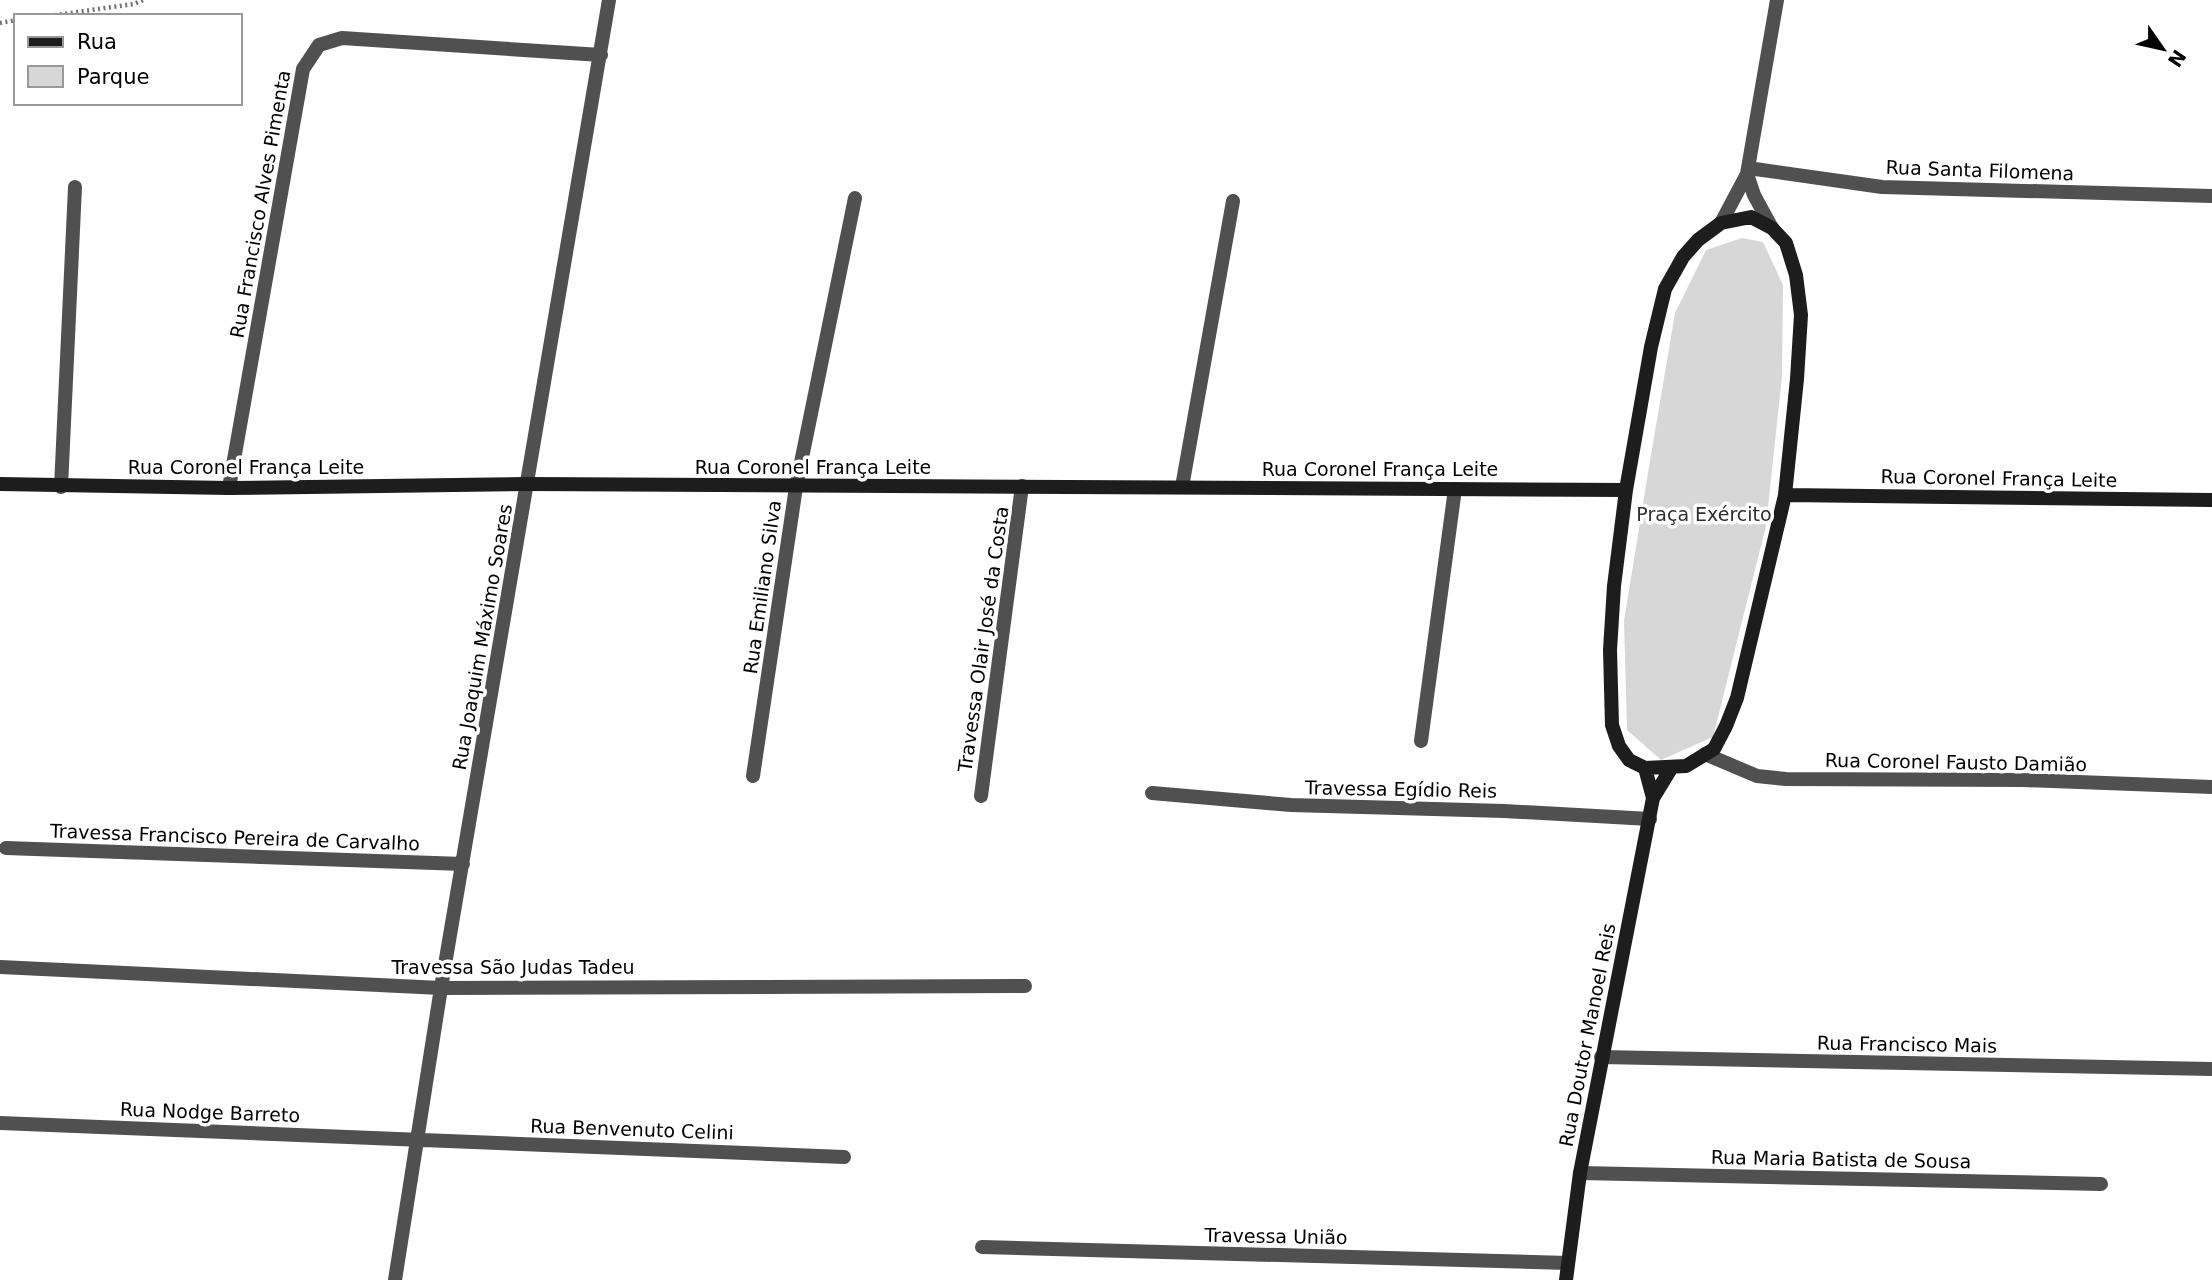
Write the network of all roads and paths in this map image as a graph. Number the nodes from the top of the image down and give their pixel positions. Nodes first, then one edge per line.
1 (143, 0) edge
2 (609, 0) edge
3 (1777, 0) edge
4 (63, 14) edge
5 (601, 55) junction
6 (1747, 171) junction
7 (75, 187) dead end
8 (2212, 196) edge
9 (855, 198) dead end
10 (1233, 201) dead end
11 (1721, 223) junction
12 (1772, 228) junction
13 (0, 484) edge
14 (528, 484) junction
15 (61, 486) junction
16 (1022, 486) junction
17 (796, 487) junction
18 (1182, 487) junction
19 (229, 488) junction
20 (1455, 489) junction
21 (1626, 490) junction
22 (1784, 495) junction
23 (2212, 500) edge
24 (1421, 741) dead end
25 (1705, 754) junction
26 (1672, 766) junction
27 (1645, 768) junction
28 (754, 776) dead end
29 (2212, 787) edge
30 (1152, 793) dead end
31 (981, 796) dead end
32 (1653, 798) junction
33 (1650, 818) junction
34 (6, 848) dead end
35 (463, 864) junction
36 (0, 967) edge
37 (1025, 986) dead end
38 (441, 988) junction
39 (1601, 1057) junction
40 (2212, 1069) edge
41 (0, 1123) edge
42 (418, 1140) junction
43 (844, 1157) dead end
44 (1580, 1173) junction
45 (2101, 1184) dead end
46 (982, 1248) dead end
47 (1569, 1263) junction
48 (395, 1280) edge
49 (1566, 1280) edge

1 - 4 path
2 - 5 street, Rua Joaquim Máximo Soares
3 - 6 street
5 - 14 street, Rua Joaquim Máximo Soares
5 - 19 street, Rua Francisco Alves Pimenta
6 - 8 street, Rua Santa Filomena
6 - 11 street
6 - 12 street
7 - 15 street
9 - 17 street, Rua Emiliano Silva
10 - 18 street
11 - 12 main road
11 - 21 main road
12 - 22 main road
13 - 15 main road, Rua Coronel França Leite
14 - 17 main road, Rua Coronel França Leite
14 - 19 main road, Rua Coronel França Leite
14 - 35 street, Rua Joaquim Máximo Soares
15 - 19 main road, Rua Coronel França Leite
16 - 17 main road, Rua Coronel França Leite
16 - 18 main road, Rua Coronel França Leite
16 - 31 street, Travessa Olair José da Costa
17 - 28 street, Rua Emiliano Silva
18 - 20 main road, Rua Coronel França Leite
20 - 21 main road, Rua Coronel França Leite
20 - 24 street
21 - 27 main road
22 - 23 main road, Rua Coronel França Leite
22 - 25 main road
25 - 26 main road
25 - 29 street, Rua Coronel Fausto Damião
26 - 27 main road
26 - 32 main road, Rua Doutor Manoel Reis
27 - 32 main road, Rua Doutor Manoel Reis
30 - 33 street, Travessa Egídio Reis
32 - 33 main road, Rua Doutor Manoel Reis
33 - 39 main road, Rua Doutor Manoel Reis
34 - 35 street, Travessa Francisco Pereira de Carvalho
35 - 38 street, Rua Joaquim Máximo Soares
36 - 38 street, Travessa São Judas Tadeu
37 - 38 street, Travessa São Judas Tadeu
38 - 42 street, Rua Joaquim Máximo Soares
39 - 40 street, Rua Francisco Mais
39 - 44 main road, Rua Doutor Manoel Reis
41 - 42 street, Rua Nodge Barreto
42 - 43 street, Rua Benvenuto Celini
42 - 48 street, Rua Joaquim Máximo Soares
44 - 45 street, Rua Maria Batista de Sousa
44 - 47 main road, Rua Doutor Manoel Reis
46 - 47 street, Travessa União
47 - 49 main road, Rua Doutor Manoel Reis

